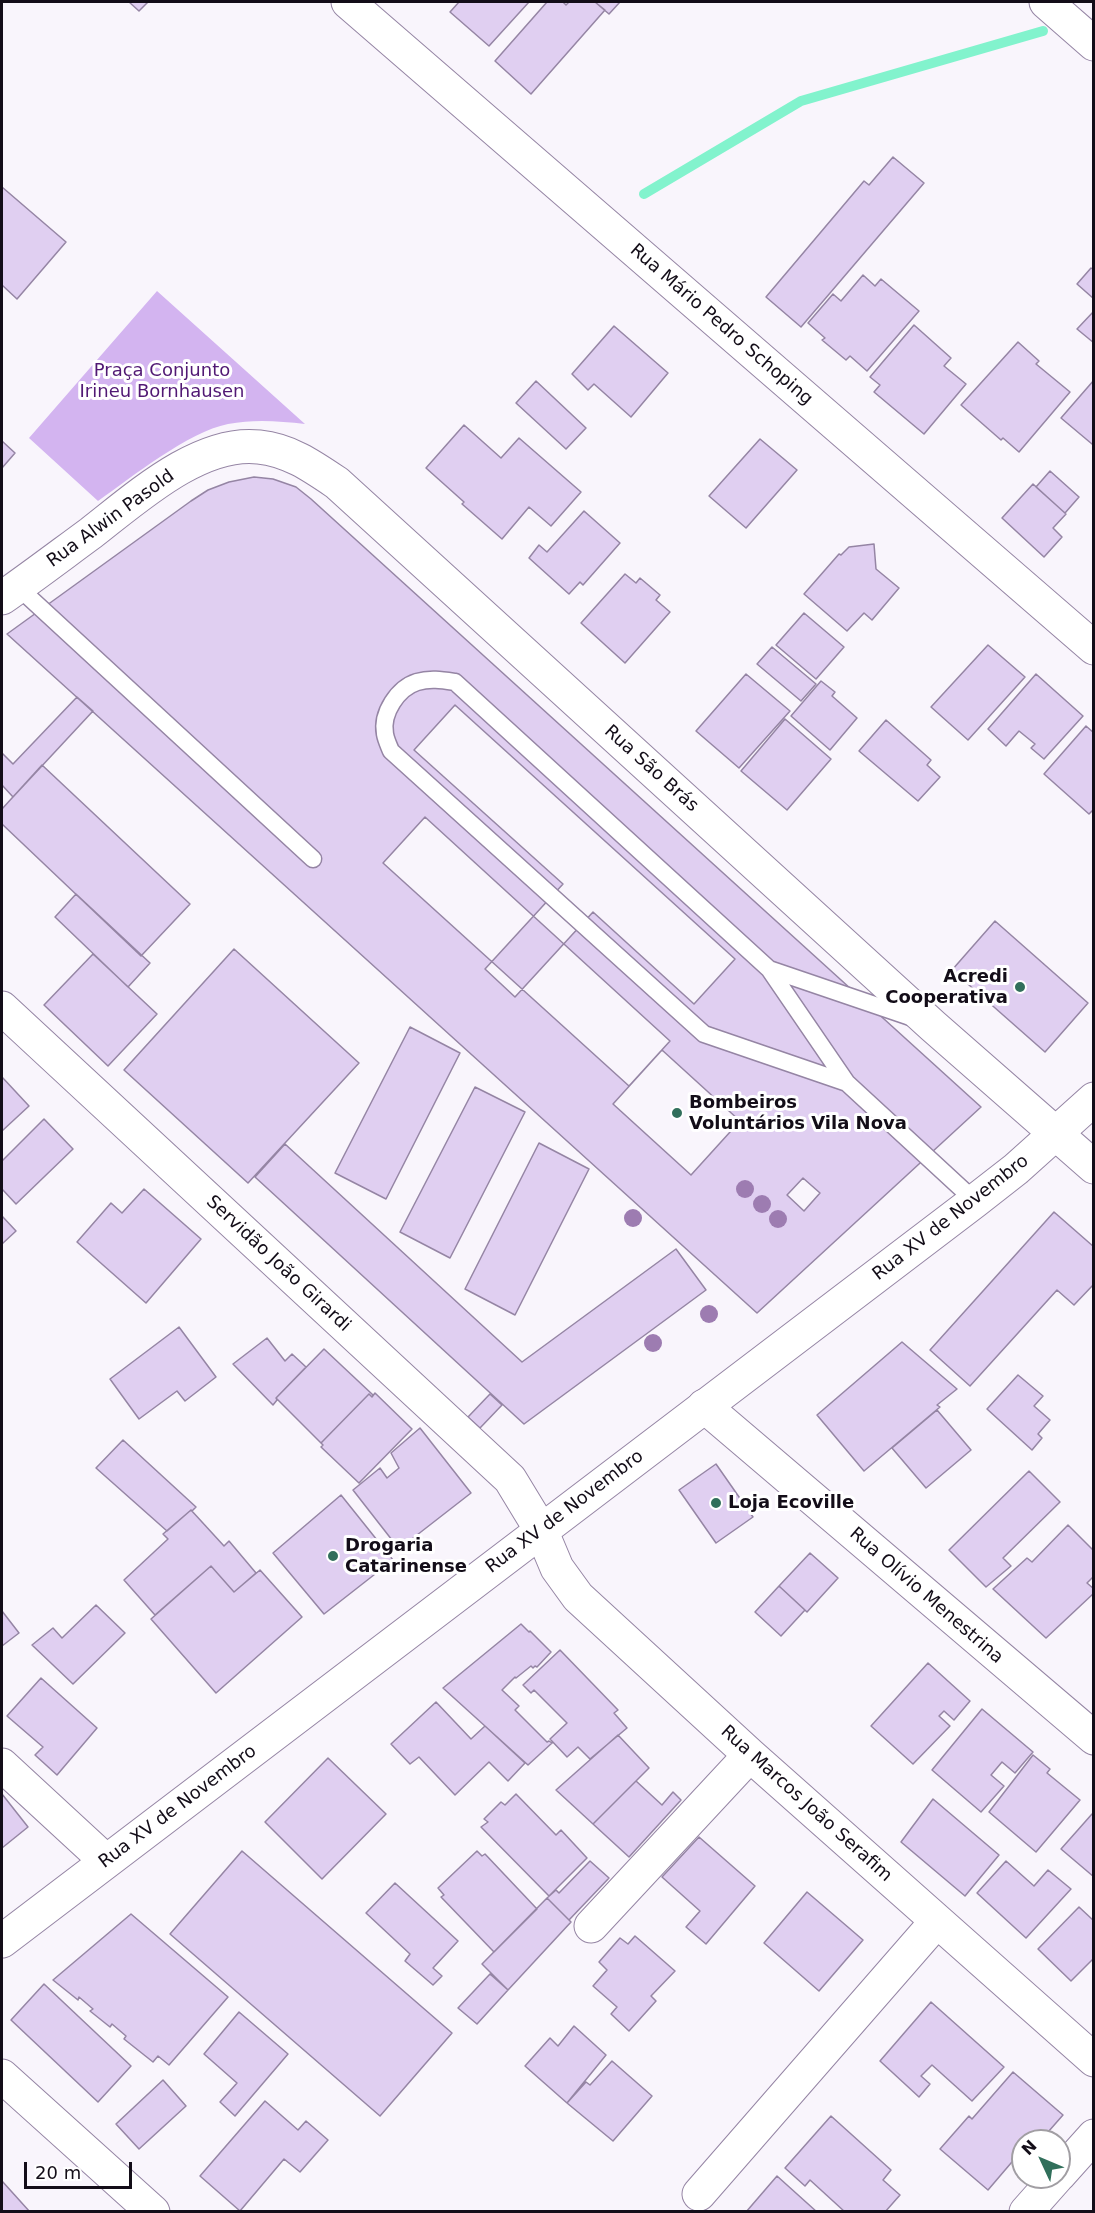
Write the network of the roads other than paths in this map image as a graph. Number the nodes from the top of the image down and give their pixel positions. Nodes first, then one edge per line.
1 (348, 2) edge
2 (1046, 2) edge
3 (1094, 44) edge
4 (226, 449) joint
5 (10, 592) edge
6 (1094, 648) edge
7 (313, 859) dead end
8 (769, 969) junction
9 (2, 1008) edge
10 (933, 1026) junction
11 (847, 1083) junction
12 (1094, 1099) edge
13 (1056, 1134) junction
14 (1094, 1167) edge
15 (975, 1201) junction
16 (704, 1406) junction
17 (541, 1530) junction
18 (1094, 1738) edge
19 (750, 1755) junction
20 (2, 1765) edge
21 (106, 1861) junction
22 (937, 1921) junction
23 (591, 1926) dead end
24 (2, 1941) edge
25 (1094, 2060) edge
26 (2, 2076) edge
27 (1094, 2136) edge
28 (1071, 2162) edge
29 (1046, 2189) edge
30 (699, 2194) dead end
31 (153, 2211) edge
32 (1026, 2211) edge

1 - 6 street, Rua Mário Pedro Schoping
2 - 3 street
4 - 5 street, Rua Alwin Pasold
4 - 10 street, Rua São Brás
5 - 7 lane
8 - 10 lane
8 - 11 lane
8 - 11 lane
9 - 17 street, Servidão João Girardi
10 - 13 street, Rua São Brás
11 - 15 lane
12 - 13 street, Rua XV de Novembro
13 - 14 street, Rua São Brás
13 - 15 street, Rua XV de Novembro
15 - 16 street, Rua XV de Novembro
16 - 17 street, Rua XV de Novembro
16 - 18 street, Rua Olívio Menestrina
17 - 19 street, Rua Marcos João Serafim
17 - 21 street, Rua XV de Novembro
19 - 22 street, Rua Marcos João Serafim
19 - 23 street
20 - 21 street
21 - 24 street, Rua XV de Novembro
22 - 25 street, Rua Marcos João Serafim
22 - 30 street
26 - 31 street
27 - 28 street
29 - 32 street

